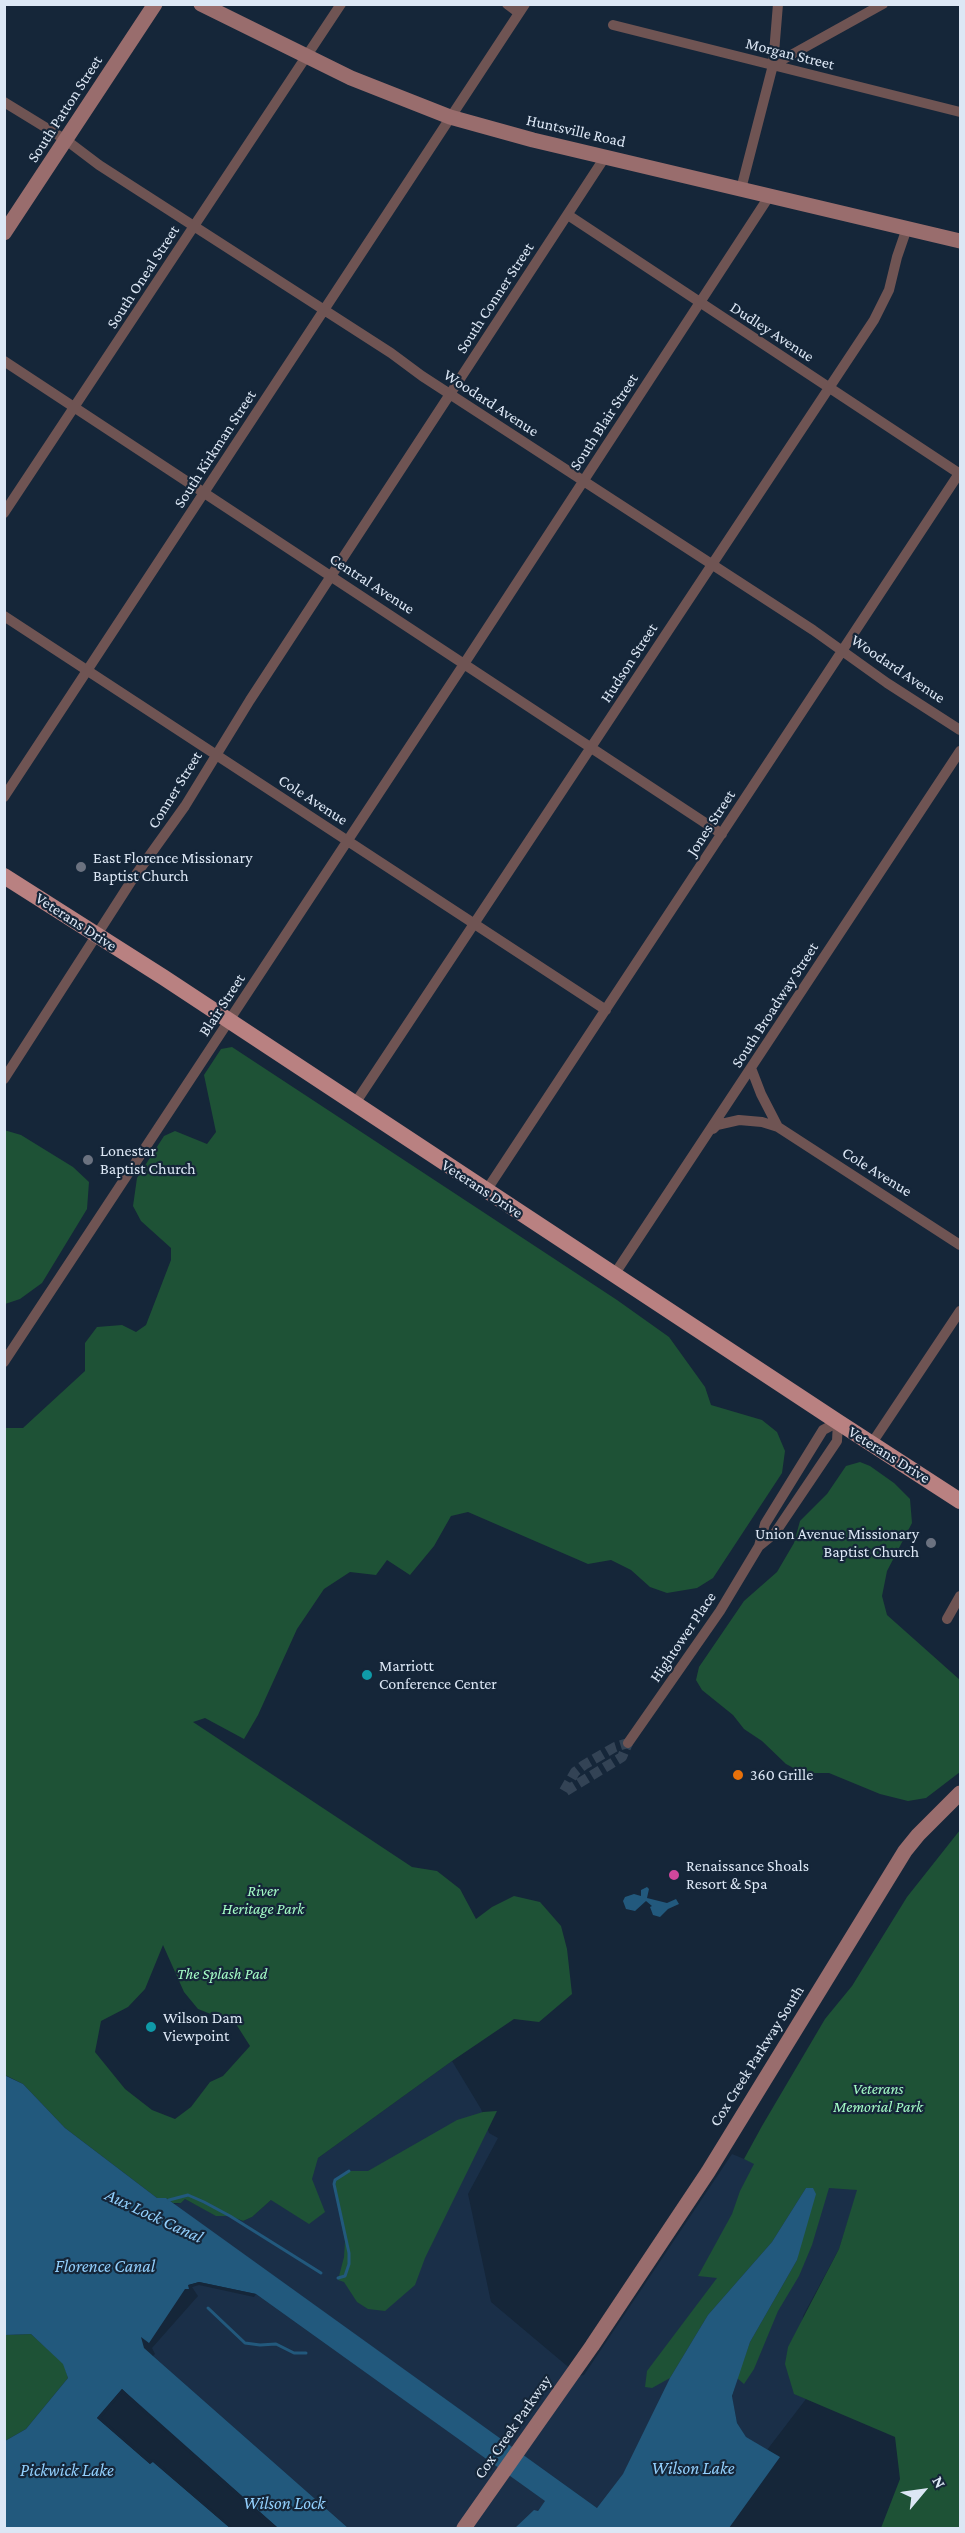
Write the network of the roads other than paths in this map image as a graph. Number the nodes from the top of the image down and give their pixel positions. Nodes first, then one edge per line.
1 (155, 4) edge
2 (201, 4) edge
3 (341, 4) edge
4 (507, 4) edge
5 (778, 4) edge
6 (883, 4) edge
7 (522, 9) edge
8 (613, 25) dead end
9 (306, 57) junction
10 (773, 65) junction
11 (4, 102) edge
12 (960, 112) edge
13 (450, 117) junction
14 (66, 140) junction
15 (605, 157) junction
16 (741, 189) junction
17 (770, 195) junction
18 (568, 215) junction
19 (194, 226) junction
20 (907, 228) junction
21 (4, 233) edge
22 (960, 241) edge
23 (700, 302) junction
24 (323, 310) junction
25 (4, 361) edge
26 (830, 387) junction
27 (452, 394) junction
28 (75, 407) junction
29 (960, 473) edge
30 (584, 480) junction
31 (204, 492) junction
32 (4, 513) edge
33 (712, 565) junction
34 (331, 576) junction
35 (4, 616) edge
36 (843, 650) junction
37 (464, 664) junction
38 (87, 670) junction
39 (960, 730) edge
40 (591, 748) junction
41 (960, 751) edge
42 (215, 754) junction
43 (4, 796) edge
44 (722, 834) junction
45 (348, 841) junction
46 (4, 876) edge
47 (474, 924) junction
48 (96, 935) junction
49 (606, 1010) junction
50 (229, 1022) junction
51 (751, 1068) junction
52 (4, 1079) edge
53 (354, 1105) junction
54 (778, 1127) junction
55 (706, 1136) junction
56 (486, 1191) junction
57 (960, 1245) edge
58 (614, 1275) junction
59 (960, 1311) edge
60 (4, 1362) edge
61 (838, 1422) junction
62 (872, 1443) junction
63 (960, 1500) edge
64 (759, 1546) junction
65 (960, 1596) edge
66 (947, 1619) dead end
67 (628, 1743) dead end
68 (960, 1793) edge
69 (592, 2346) joint
70 (464, 2529) edge

1 - 14 main road, South Patton Street
2 - 9 main road, Huntsville Road
3 - 9 street, South Oneal Street
4 - 7 street
5 - 10 street
6 - 10 street
7 - 13 street, South Kirkman Street
8 - 10 street, Morgan Street
9 - 13 main road, Huntsville Road
9 - 19 street, South Oneal Street
10 - 12 street, Morgan Street
10 - 16 street
11 - 14 street, Woodard Avenue
13 - 15 main road, Huntsville Road
13 - 24 street, South Kirkman Street
14 - 19 street, Woodard Avenue
14 - 21 main road, South Patton Street
15 - 16 main road, Huntsville Road
15 - 18 street, South Conner Street
16 - 17 main road, Huntsville Road
17 - 20 main road, Huntsville Road
17 - 23 street, South Blair Street
18 - 23 street, Dudley Avenue
18 - 27 street, South Conner Street
19 - 24 street, Woodard Avenue
19 - 28 street, South Oneal Street
20 - 22 main road, Huntsville Road
20 - 26 street, Hudson Street
23 - 26 street, Dudley Avenue
23 - 30 street, South Blair Street
24 - 27 street, Woodard Avenue
24 - 31 street, South Kirkman Street
25 - 28 street, Central Avenue
26 - 29 street, Dudley Avenue
26 - 33 street, Hudson Street
27 - 30 street, Woodard Avenue
27 - 34 street, South Conner Street
28 - 31 street, Central Avenue
28 - 32 street, South Oneal Street
29 - 36 street, Jones Street
30 - 33 street, Woodard Avenue
30 - 37 street, South Blair Street
31 - 34 street, Central Avenue
31 - 38 street, South Kirkman Street
33 - 36 street, Woodard Avenue
33 - 40 street, Hudson Street
34 - 37 street, Central Avenue
34 - 42 street, Conner Street
35 - 38 street, Cole Avenue
36 - 39 street, Woodard Avenue
36 - 44 street, Jones Street
37 - 40 street, Central Avenue
37 - 45 street, Blair Street
38 - 42 street, Cole Avenue
38 - 43 street, South Kirkman Street
40 - 44 street, Central Avenue
40 - 47 street, Hudson Street
41 - 51 street, South Broadway Street
42 - 45 street, Cole Avenue
42 - 48 street, Conner Street
44 - 49 street, Jones Street
45 - 47 street, Cole Avenue
45 - 50 street, Blair Street
46 - 48 main road, Veterans Drive
47 - 49 street, Cole Avenue
47 - 53 street, Hudson Street
48 - 50 main road, Veterans Drive
48 - 52 street, Conner Street
49 - 56 street, Jones Street
50 - 53 main road, Veterans Drive
50 - 60 street, Blair Street
51 - 54 street, Cole Avenue
51 - 55 street, South Broadway Street
53 - 56 main road, Veterans Drive
54 - 55 street, Cole Avenue
54 - 57 street, Cole Avenue
55 - 58 street, South Broadway Street
56 - 58 main road, Veterans Drive
58 - 61 main road, Veterans Drive
59 - 62 street
61 - 62 main road, Veterans Drive
61 - 64 street, Hightower Place
61 - 64 street, Hightower Place
62 - 63 main road, Veterans Drive
64 - 67 street, Hightower Place
65 - 66 street
68 - 69 main road, Cox Creek Parkway South
69 - 70 main road, Cox Creek Parkway

